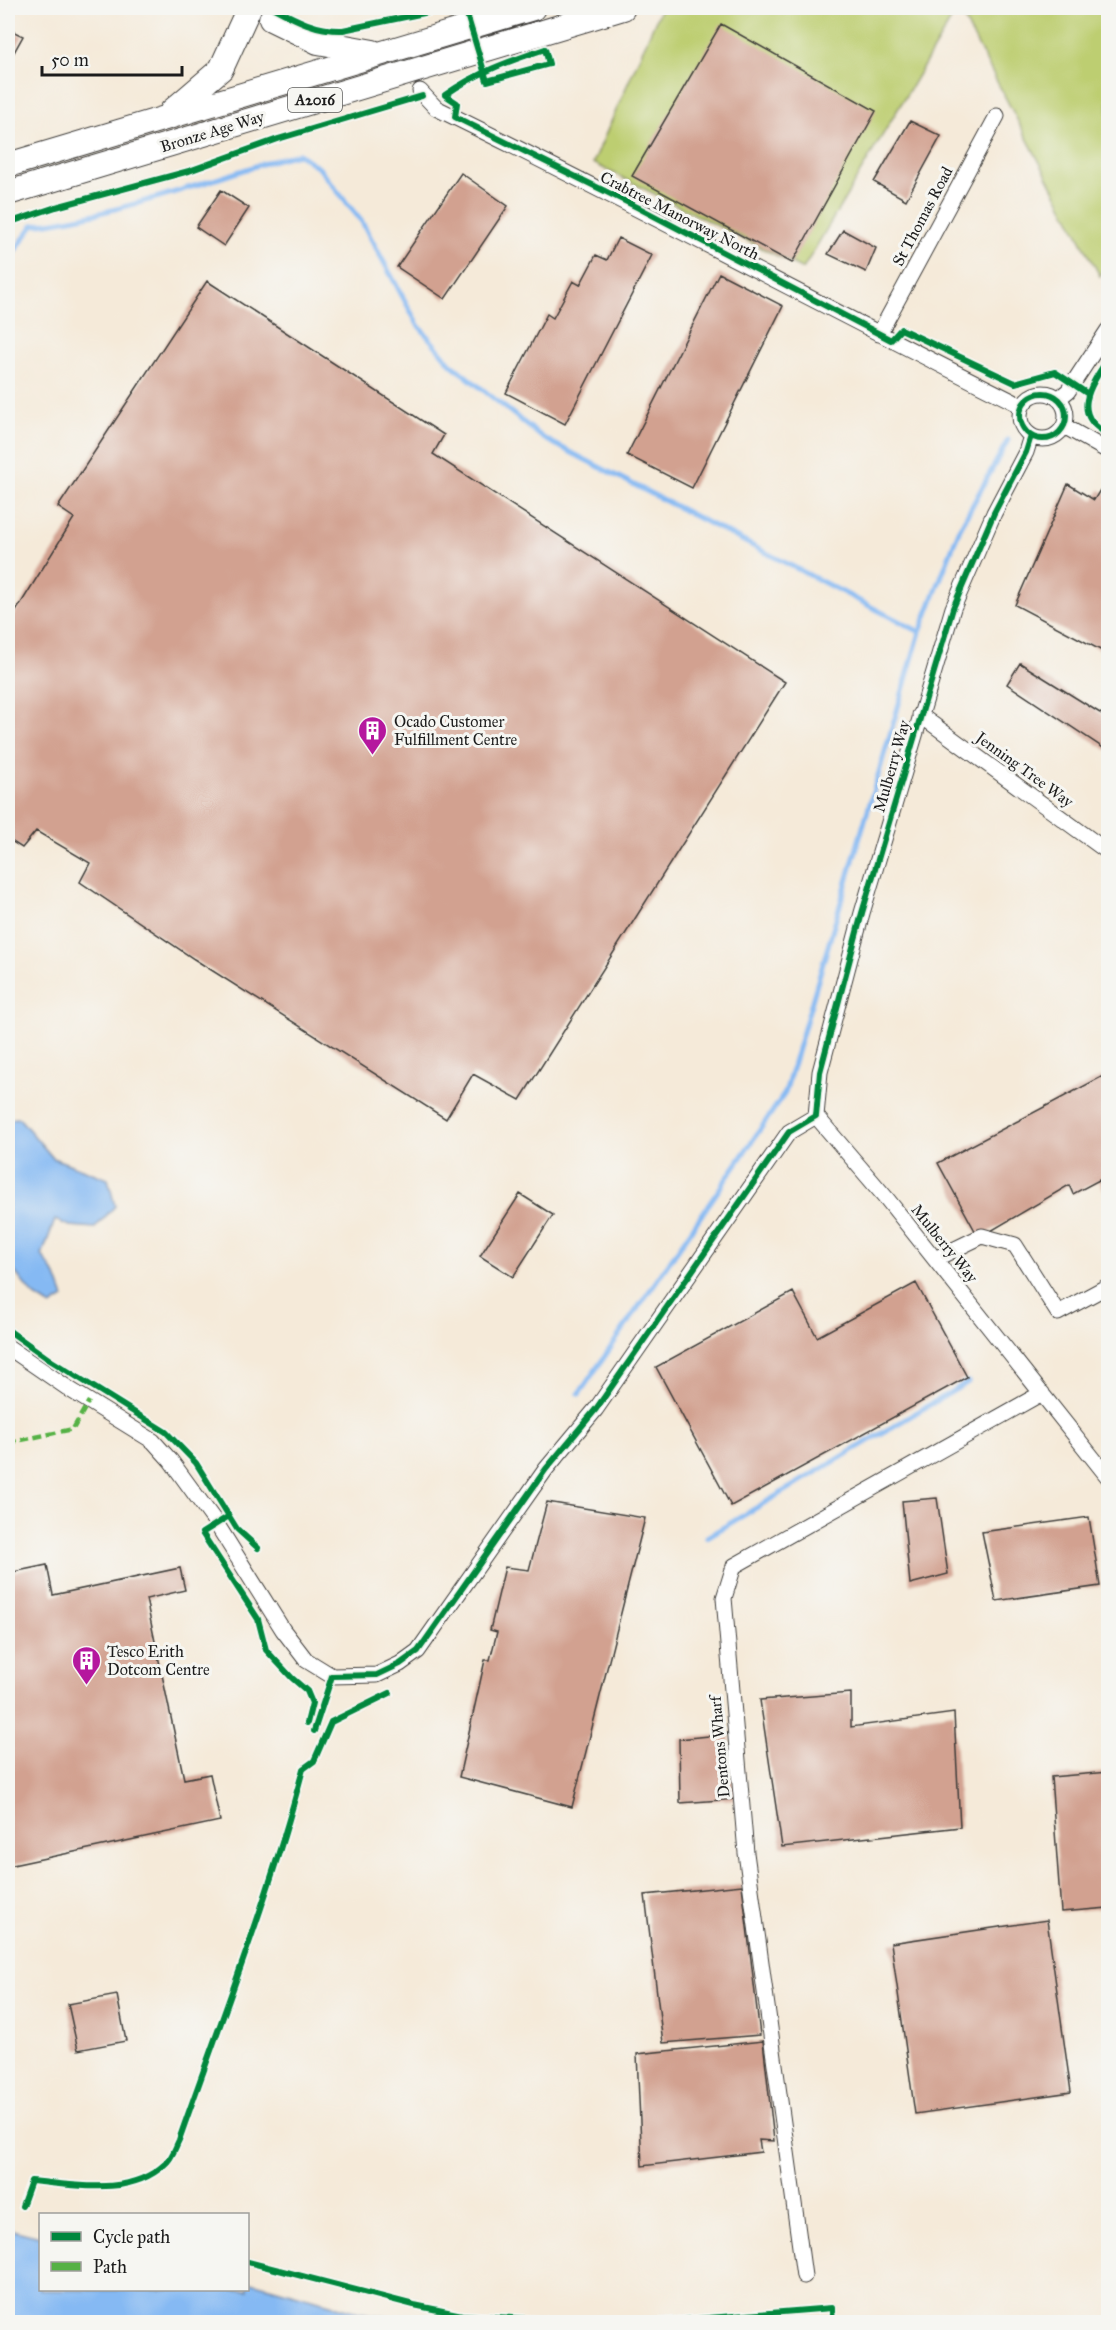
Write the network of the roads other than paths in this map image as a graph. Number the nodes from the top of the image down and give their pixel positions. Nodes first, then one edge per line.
1 (249, 8) edge
2 (533, 8) edge
3 (623, 8) edge
4 (271, 19) joint
5 (378, 53) junction
6 (420, 92) dead end
7 (997, 116) dead end
8 (163, 118) junction
9 (8, 165) edge
10 (8, 193) edge
11 (1108, 330) edge
12 (879, 334) junction
13 (1058, 399) junction
14 (1022, 406) junction
15 (1064, 426) junction
16 (1031, 436) junction
17 (1108, 451) edge
18 (920, 715) junction
19 (1108, 852) edge
20 (816, 1116) junction
21 (934, 1259) junction
22 (1108, 1286) edge
23 (8, 1347) edge
24 (1042, 1393) junction
25 (1108, 1477) edge
26 (804, 2276) dead end

1 - 4 street
1 - 8 main road
2 - 5 main road, Bronze Age Way / A2016
3 - 10 main road, Bronze Age Way / A2016
4 - 5 main road
5 - 8 main road, Bronze Age Way / A2016
6 - 12 street, Crabtree Manorway North
7 - 12 street, St Thomas Road
8 - 9 main road, Bronze Age Way / A2016
11 - 13 street
12 - 14 street, Crabtree Manorway North
13 - 14 street
13 - 15 street
14 - 16 street
15 - 16 street
15 - 17 street
16 - 18 street, Mulberry Way
18 - 19 street, Jenning Tree Way
18 - 20 street, Mulberry Way
20 - 21 street, Mulberry Way
20 - 23 street
21 - 22 street
21 - 24 street, Mulberry Way
24 - 25 street, Mulberry Way
24 - 26 street, Dentons Wharf

